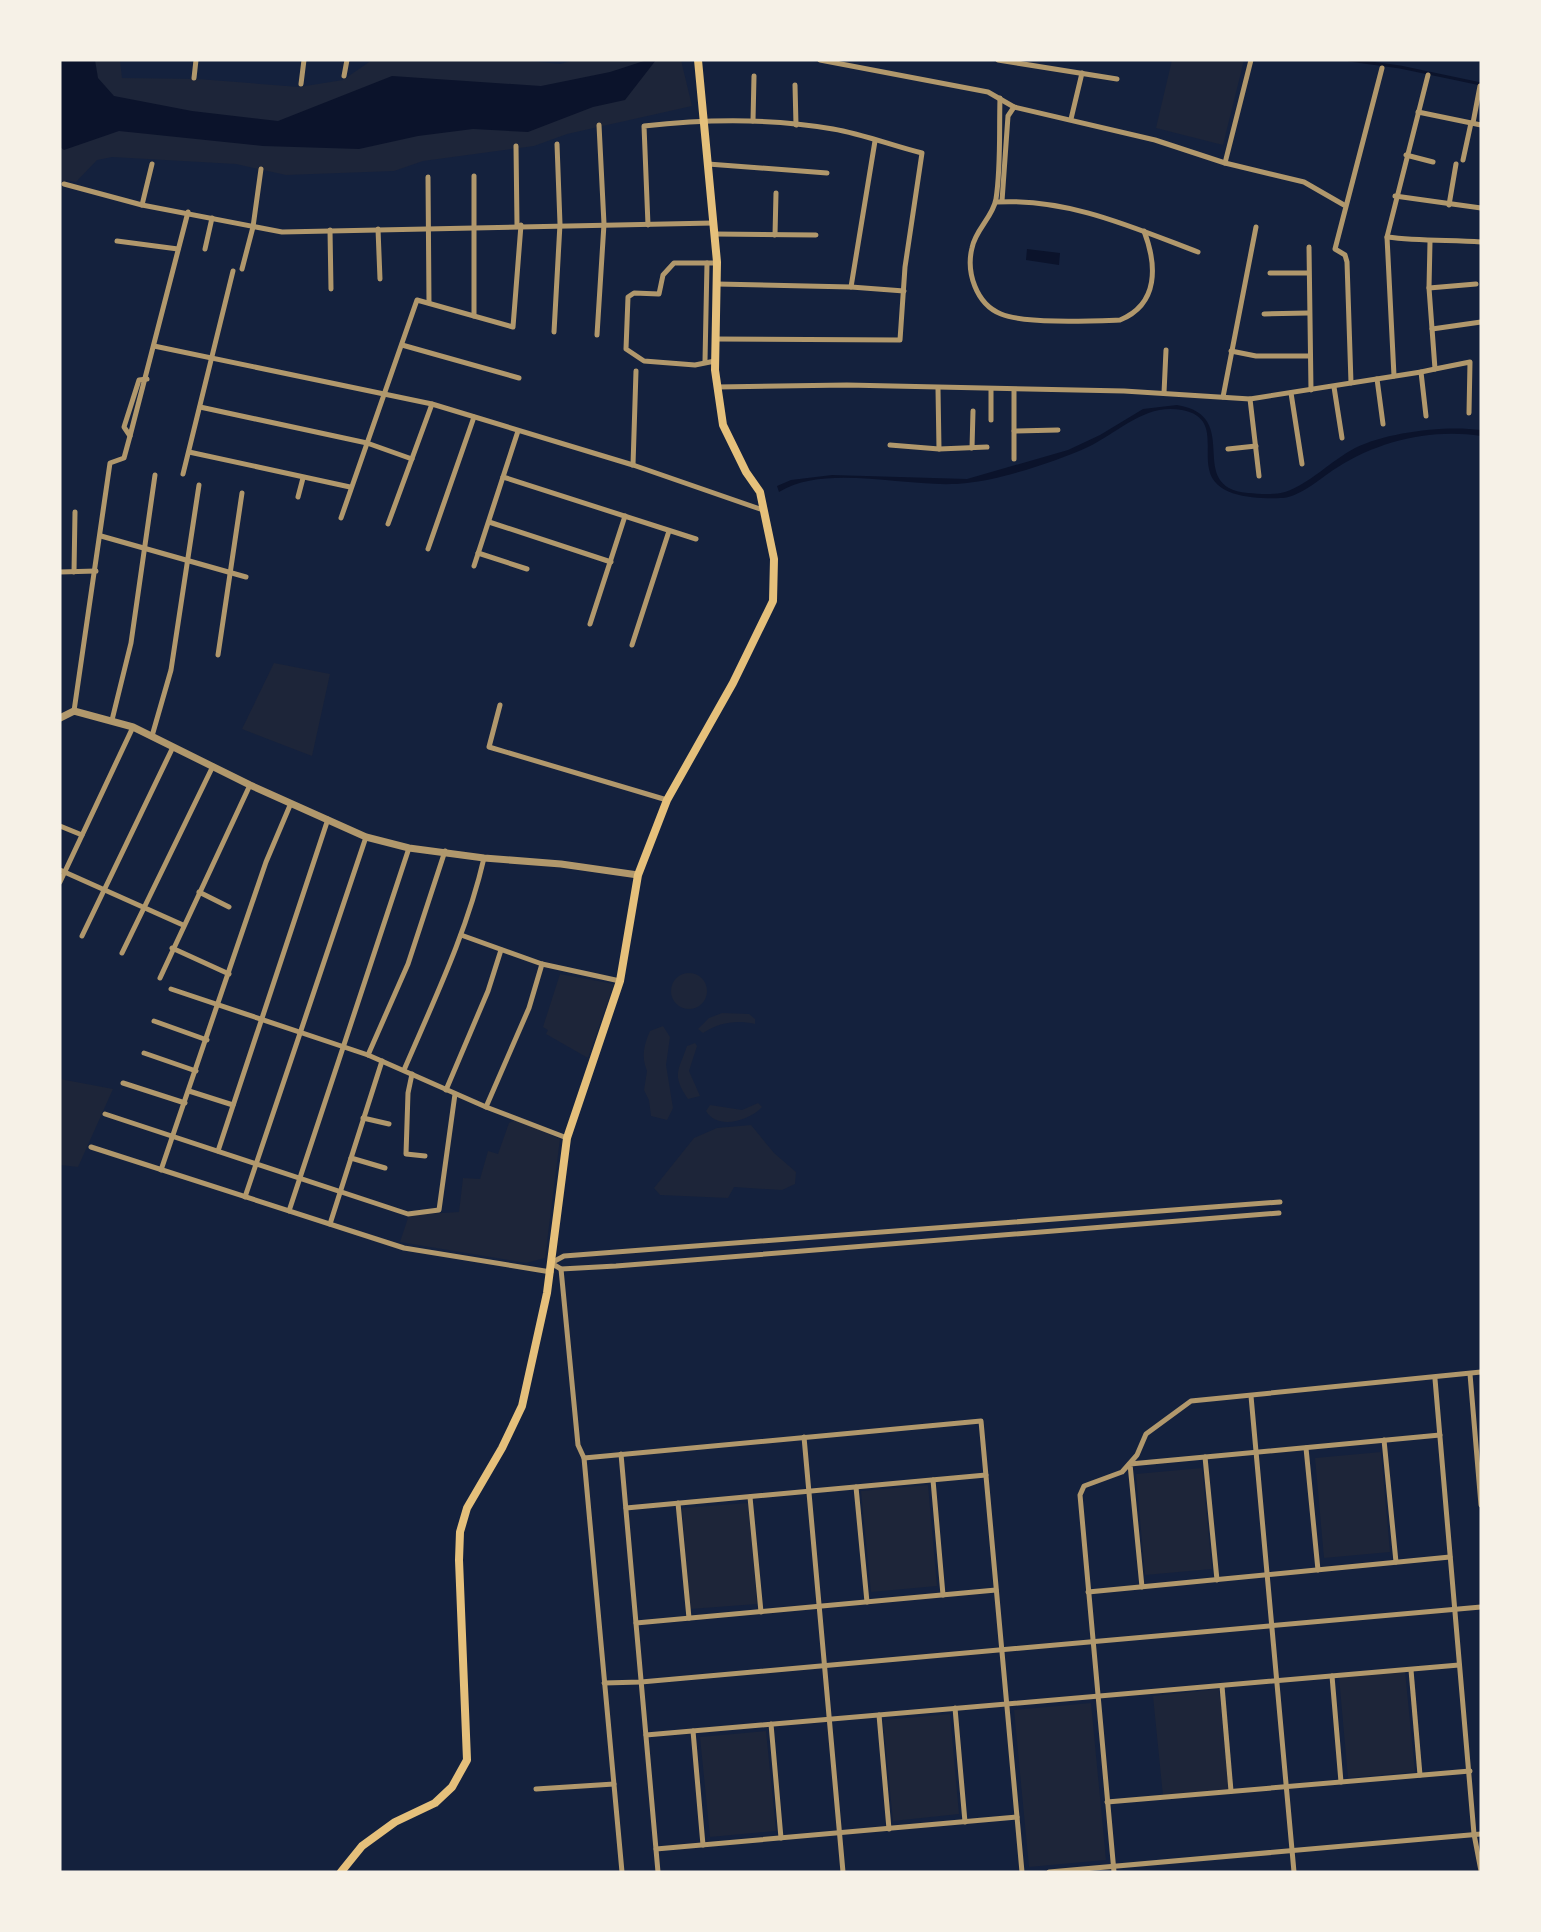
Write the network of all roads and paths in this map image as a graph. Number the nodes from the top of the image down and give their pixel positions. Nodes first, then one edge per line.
1 (196, 60) edge
2 (304, 60) edge
3 (347, 60) edge
4 (698, 60) edge
5 (820, 60) edge
6 (998, 60) edge
7 (1251, 60) edge
8 (1382, 68) dead end
9 (1082, 73) junction
10 (1428, 75) dead end
11 (344, 76) dead end
12 (754, 76) dead end
13 (194, 78) dead end
14 (1117, 79) dead end
15 (301, 84) dead end
16 (795, 85) dead end
17 (1480, 86) edge
18 (1000, 98) junction
19 (1014, 107) junction
20 (1418, 112) junction
21 (704, 119) junction
22 (1071, 119) junction
23 (753, 121) junction
24 (1472, 123) junction
25 (1481, 124) edge
26 (599, 125) dead end
27 (796, 125) junction
28 (875, 141) junction
29 (557, 144) dead end
30 (516, 146) dead end
31 (1406, 155) junction
32 (1463, 159) dead end
33 (1433, 162) dead end
34 (1225, 163) junction
35 (152, 164) dead end
36 (708, 164) junction
37 (1456, 164) dead end
38 (261, 169) dead end
39 (827, 173) dead end
40 (474, 176) dead end
41 (428, 177) dead end
42 (64, 184) dead end
43 (776, 194) dead end
44 (1395, 196) junction
45 (999, 201) junction
46 (142, 205) junction
47 (1344, 205) junction
48 (1449, 205) junction
49 (1481, 208) edge
50 (188, 212) junction
51 (212, 218) junction
52 (713, 223) junction
53 (560, 224) junction
54 (604, 224) junction
55 (519, 225) junction
56 (648, 225) junction
57 (474, 226) junction
58 (253, 227) junction
59 (429, 227) junction
60 (1256, 227) dead end
61 (378, 229) junction
62 (330, 230) junction
63 (1144, 231) junction
64 (714, 234) junction
65 (775, 235) junction
66 (816, 235) dead end
67 (1387, 237) junction
68 (117, 241) dead end
69 (1430, 242) junction
70 (1481, 242) edge
71 (1308, 247) dead end
72 (178, 249) junction
73 (205, 249) dead end
74 (1198, 252) dead end
75 (712, 263) junction
76 (242, 268) dead end
77 (233, 271) dead end
78 (1270, 273) dead end
79 (1307, 273) junction
80 (380, 279) dead end
81 (717, 284) junction
82 (1476, 284) dead end
83 (851, 287) junction
84 (1429, 288) junction
85 (332, 289) dead end
86 (904, 291) junction
87 (429, 303) junction
88 (1308, 313) junction
89 (1264, 314) dead end
90 (474, 316) junction
91 (1481, 322) edge
92 (1432, 329) junction
93 (554, 332) dead end
94 (597, 335) dead end
95 (715, 339) junction
96 (402, 345) junction
97 (154, 346) junction
98 (1166, 350) dead end
99 (1231, 351) junction
100 (1308, 356) junction
101 (212, 357) junction
102 (705, 361) junction
103 (715, 361) junction
104 (1435, 369) junction
105 (636, 371) dead end
106 (1421, 372) junction
107 (1394, 376) junction
108 (519, 378) dead end
109 (147, 379) junction
110 (1377, 379) junction
111 (1351, 383) junction
112 (717, 387) junction
113 (1334, 387) junction
114 (938, 389) junction
115 (991, 390) junction
116 (1014, 390) junction
117 (1311, 390) junction
118 (385, 393) junction
119 (1164, 393) junction
120 (1291, 393) junction
121 (1222, 397) junction
122 (1250, 399) junction
123 (432, 404) junction
124 (200, 407) junction
125 (973, 411) dead end
126 (1469, 413) dead end
127 (1426, 416) dead end
128 (474, 417) junction
129 (991, 420) dead end
130 (1383, 424) dead end
131 (1058, 430) dead end
132 (518, 431) junction
133 (1014, 431) junction
134 (130, 436) junction
135 (1342, 438) dead end
136 (367, 443) junction
137 (890, 445) dead end
138 (1256, 446) junction
139 (987, 447) dead end
140 (972, 448) junction
141 (939, 449) junction
142 (1228, 449) dead end
143 (189, 452) junction
144 (412, 459) junction
145 (1014, 459) dead end
146 (1302, 464) dead end
147 (633, 465) junction
148 (183, 474) dead end
149 (155, 475) dead end
150 (1259, 476) dead end
151 (503, 477) junction
152 (303, 478) junction
153 (199, 486) dead end
154 (350, 487) junction
155 (242, 493) dead end
156 (298, 497) dead end
157 (763, 510) junction
158 (75, 512) dead end
159 (626, 516) junction
160 (341, 518) dead end
161 (489, 522) junction
162 (388, 524) dead end
163 (669, 531) junction
164 (101, 536) junction
165 (696, 539) dead end
166 (145, 549) junction
167 (428, 549) dead end
168 (478, 554) junction
169 (187, 560) junction
170 (610, 562) junction
171 (474, 566) dead end
172 (527, 569) dead end
173 (96, 571) junction
174 (60, 572) edge
175 (74, 572) junction
176 (229, 572) junction
177 (246, 577) dead end
178 (590, 624) dead end
179 (632, 645) dead end
180 (218, 655) dead end
181 (500, 705) dead end
182 (74, 711) junction
183 (60, 718) edge
184 (112, 720) junction
185 (133, 727) junction
186 (152, 736) junction
187 (173, 747) junction
188 (213, 766) junction
189 (250, 784) junction
190 (668, 800) junction
191 (291, 803) junction
192 (328, 819) junction
193 (60, 826) edge
194 (82, 835) junction
195 (366, 837) junction
196 (409, 848) junction
197 (445, 851) junction
198 (484, 858) junction
199 (62, 871) edge
200 (638, 875) junction
201 (60, 882) edge
202 (104, 889) junction
203 (199, 892) junction
204 (145, 908) junction
205 (229, 908) dead end
206 (183, 925) junction
207 (461, 935) junction
208 (82, 936) dead end
209 (172, 948) junction
210 (501, 950) junction
211 (122, 953) dead end
212 (543, 964) junction
213 (229, 974) junction
214 (160, 978) dead end
215 (620, 981) junction
216 (171, 989) dead end
217 (219, 1006) junction
218 (261, 1019) junction
219 (154, 1021) dead end
220 (302, 1032) junction
221 (207, 1040) junction
222 (342, 1046) junction
223 (144, 1053) dead end
224 (368, 1055) junction
225 (382, 1061) junction
226 (404, 1070) junction
227 (196, 1071) junction
228 (412, 1074) junction
229 (123, 1083) dead end
230 (446, 1090) junction
231 (189, 1091) junction
232 (455, 1094) junction
233 (185, 1102) junction
234 (233, 1105) junction
235 (486, 1107) junction
236 (105, 1114) dead end
237 (363, 1118) junction
238 (389, 1124) dead end
239 (173, 1137) junction
240 (567, 1138) junction
241 (91, 1147) dead end
242 (218, 1151) junction
243 (425, 1156) dead end
244 (351, 1158) junction
245 (255, 1163) junction
246 (385, 1168) dead end
247 (161, 1170) junction
248 (300, 1178) junction
249 (340, 1191) junction
250 (245, 1197) junction
251 (1280, 1202) dead end
252 (289, 1211) junction
253 (1279, 1214) dead end
254 (330, 1224) junction
255 (551, 1267) junction
256 (561, 1269) junction
257 (1481, 1372) edge
258 (1470, 1374) junction
259 (1435, 1379) junction
260 (1251, 1396) junction
261 (1440, 1435) junction
262 (804, 1437) junction
263 (1384, 1440) junction
264 (1306, 1448) junction
265 (1256, 1453) junction
266 (621, 1454) junction
267 (1205, 1457) junction
268 (584, 1458) junction
269 (1130, 1464) junction
270 (986, 1475) junction
271 (933, 1480) junction
272 (856, 1487) junction
273 (809, 1491) junction
274 (750, 1497) junction
275 (678, 1503) junction
276 (1481, 1505) edge
277 (626, 1508) junction
278 (1450, 1557) junction
279 (1396, 1562) junction
280 (1318, 1570) junction
281 (1268, 1575) junction
282 (1217, 1580) junction
283 (1142, 1587) junction
284 (996, 1590) junction
285 (1088, 1592) junction
286 (944, 1595) junction
287 (867, 1602) junction
288 (819, 1607) junction
289 (1481, 1607) edge
290 (1455, 1610) junction
291 (761, 1612) junction
292 (688, 1618) junction
293 (636, 1623) junction
294 (1272, 1626) junction
295 (1093, 1642) junction
296 (1002, 1650) junction
297 (1459, 1665) junction
298 (825, 1666) junction
299 (1411, 1670) junction
300 (1332, 1676) junction
301 (1277, 1681) junction
302 (641, 1682) junction
303 (604, 1683) junction
304 (1222, 1686) junction
305 (1098, 1696) junction
306 (1006, 1704) junction
307 (955, 1708) junction
308 (879, 1715) junction
309 (829, 1719) junction
310 (771, 1724) junction
311 (693, 1731) junction
312 (646, 1735) junction
313 (1470, 1771) junction
314 (1420, 1775) junction
315 (1341, 1782) junction
316 (614, 1784) junction
317 (1286, 1787) junction
318 (536, 1789) dead end
319 (1231, 1791) junction
320 (1107, 1802) junction
321 (1017, 1817) junction
322 (965, 1822) junction
323 (889, 1829) junction
324 (840, 1833) junction
325 (1474, 1834) junction
326 (1481, 1834) edge
327 (781, 1838) junction
328 (704, 1845) junction
329 (656, 1849) junction
330 (1292, 1850) junction
331 (1113, 1869) edge
332 (1481, 1871) edge
333 (341, 1872) edge
334 (622, 1872) edge
335 (658, 1872) edge
336 (843, 1872) edge
337 (1022, 1872) edge
338 (1049, 1872) edge
339 (1294, 1872) edge

1 - 13 street
2 - 15 street
3 - 11 street
4 - 21 main road
5 - 18 street
6 - 9 street
7 - 34 street
8 - 47 street
9 - 14 street
9 - 22 street
10 - 20 street
12 - 23 street
16 - 27 street
17 - 24 street
18 - 19 street
18 - 45 street
19 - 22 street
19 - 45 street
20 - 24 street
20 - 31 street
21 - 23 street
21 - 36 main road
21 - 56 street
22 - 34 street
23 - 27 street
24 - 25 street
24 - 32 street
26 - 54 street
27 - 28 street
28 - 83 street
28 - 86 street
29 - 53 street
30 - 55 street
31 - 33 street
31 - 44 street
34 - 47 street
35 - 46 street
36 - 39 street
36 - 52 main road
37 - 48 street
38 - 58 street
40 - 57 street
41 - 59 street
42 - 46 street
43 - 65 street
44 - 48 street
44 - 67 street
45 - 63 street
45 - 63 street
46 - 50 street
47 - 111 street
48 - 49 street
50 - 51 street
50 - 72 street
51 - 58 street
51 - 73 street
52 - 56 street
52 - 64 main road
53 - 54 street
53 - 55 street
53 - 93 street
54 - 56 street
54 - 94 street
55 - 57 street
55 - 90 street
57 - 59 street
57 - 90 street
58 - 62 street
58 - 76 street
59 - 61 street
59 - 87 street
60 - 99 street
61 - 62 street
61 - 80 street
62 - 85 street
63 - 74 street
64 - 65 street
64 - 75 main road
65 - 66 street
67 - 69 street
67 - 107 street
68 - 72 street
69 - 70 street
69 - 84 street
71 - 79 street
72 - 97 street
75 - 81 main road
75 - 102 street
75 - 102 street
77 - 101 street
78 - 79 street
79 - 88 street
81 - 83 street
81 - 95 main road
82 - 84 street
83 - 86 street
84 - 92 street
86 - 95 street
87 - 90 street
87 - 96 street
88 - 89 street
88 - 100 street
91 - 92 street
92 - 104 street
95 - 103 main road
96 - 108 street
96 - 118 street
97 - 101 street
97 - 109 street
98 - 119 street
99 - 100 street
99 - 121 street
100 - 117 street
101 - 118 street
101 - 124 street
102 - 103 street
103 - 112 main road
104 - 106 street
104 - 126 street
105 - 147 street
106 - 107 street
106 - 127 street
107 - 110 street
109 - 134 street
109 - 134 street
110 - 111 street
110 - 130 street
111 - 113 street
112 - 114 street
112 - 157 main road
113 - 117 street
113 - 135 street
114 - 115 street
114 - 141 street
115 - 116 street
115 - 129 street
116 - 119 street
116 - 133 street
117 - 120 street
118 - 123 street
118 - 136 street
119 - 121 street
120 - 122 street
120 - 146 street
121 - 122 street
122 - 138 street
123 - 128 street
123 - 144 street
124 - 136 street
124 - 143 street
125 - 140 street
128 - 132 street
128 - 167 street
131 - 133 street
132 - 147 street
132 - 151 street
133 - 145 street
134 - 164 street
136 - 144 street
136 - 154 street
137 - 141 street
138 - 142 street
138 - 150 street
139 - 140 street
140 - 141 street
143 - 148 street
143 - 152 street
144 - 162 street
147 - 157 street
149 - 166 street
151 - 159 street
151 - 161 street
152 - 154 street
152 - 156 street
153 - 169 street
154 - 160 street
155 - 176 street
157 - 190 main road
158 - 175 street
159 - 163 street
159 - 170 street
161 - 168 street
161 - 170 street
163 - 165 street
163 - 179 street
164 - 166 street
164 - 173 street
166 - 169 street
166 - 184 street
168 - 171 street
168 - 172 street
169 - 176 street
169 - 186 street
170 - 178 street
173 - 175 street
173 - 182 street
174 - 175 street
176 - 177 street
176 - 180 street
181 - 190 street
182 - 183 street
182 - 184 street
184 - 185 street
185 - 186 street
185 - 194 street
186 - 187 street
187 - 188 street
187 - 202 street
188 - 189 street
188 - 204 street
189 - 191 street
189 - 203 street
190 - 200 main road
191 - 192 street
191 - 213 street
192 - 195 street
192 - 218 street
193 - 194 street
194 - 199 street
195 - 196 street
195 - 220 street
196 - 197 street
196 - 222 street
197 - 198 street
197 - 224 street
198 - 200 street
198 - 207 street
199 - 201 street
199 - 202 street
200 - 215 main road
202 - 204 street
202 - 208 street
203 - 205 street
203 - 206 street
204 - 206 street
204 - 211 street
206 - 209 street
207 - 210 street
207 - 226 street
209 - 213 street
209 - 214 street
210 - 212 street
210 - 230 street
212 - 215 street
212 - 235 street
213 - 217 street
215 - 240 main road
216 - 217 street
217 - 218 street
217 - 221 street
218 - 220 street
218 - 234 street
219 - 221 street
220 - 222 street
220 - 245 street
221 - 227 street
222 - 224 street
222 - 248 street
223 - 227 street
224 - 225 street
225 - 226 street
225 - 237 street
226 - 228 street
227 - 231 street
228 - 230 street
228 - 243 street
229 - 233 street
230 - 232 street
231 - 233 street
231 - 234 street
232 - 235 street
232 - 249 street
233 - 239 street
234 - 242 street
235 - 240 street
236 - 239 street
237 - 238 street
237 - 244 street
239 - 242 street
239 - 247 street
240 - 255 main road
241 - 247 street
242 - 245 street
244 - 246 street
244 - 249 street
245 - 248 street
245 - 250 street
247 - 250 street
248 - 249 street
248 - 252 street
249 - 254 street
250 - 252 street
251 - 255 street
252 - 254 street
253 - 256 street
254 - 255 street
255 - 256 street
255 - 333 main road
256 - 268 street
257 - 258 street
258 - 259 street
258 - 276 street
259 - 260 street
259 - 261 street
260 - 265 street
260 - 269 street
261 - 263 street
261 - 278 street
262 - 266 street
262 - 270 street
262 - 273 street
263 - 264 street
263 - 279 street
264 - 265 street
264 - 280 street
265 - 267 street
265 - 281 street
266 - 268 street
266 - 277 street
267 - 269 street
267 - 282 street
268 - 303 street
269 - 283 street
269 - 285 street
270 - 271 street
270 - 284 street
271 - 272 street
271 - 286 street
272 - 273 street
272 - 287 street
273 - 274 street
273 - 288 street
274 - 275 street
274 - 291 street
275 - 277 street
275 - 292 street
277 - 293 street
278 - 279 street
278 - 290 street
279 - 280 street
280 - 281 street
281 - 282 street
281 - 294 street
282 - 283 street
283 - 285 street
284 - 286 street
284 - 296 street
285 - 295 street
286 - 287 street
287 - 288 street
288 - 291 street
288 - 298 street
289 - 290 street
290 - 294 street
290 - 297 street
291 - 292 street
292 - 293 street
293 - 302 street
294 - 295 street
294 - 301 street
295 - 296 street
295 - 305 street
296 - 298 street
296 - 306 street
297 - 299 street
297 - 313 street
298 - 302 street
298 - 309 street
299 - 300 street
299 - 314 street
300 - 301 street
300 - 315 street
301 - 304 street
301 - 317 street
302 - 303 street
302 - 312 street
303 - 316 street
304 - 305 street
304 - 319 street
305 - 306 street
305 - 320 street
306 - 307 street
306 - 321 street
307 - 308 street
307 - 322 street
308 - 309 street
308 - 323 street
309 - 310 street
309 - 324 street
310 - 311 street
310 - 327 street
311 - 312 street
311 - 328 street
312 - 329 street
313 - 314 street
313 - 325 street
314 - 315 street
315 - 317 street
316 - 318 street
316 - 334 street
317 - 319 street
317 - 330 street
319 - 320 street
320 - 331 street
321 - 322 street
321 - 337 street
322 - 323 street
323 - 324 street
324 - 327 street
324 - 336 street
325 - 326 street
325 - 330 street
325 - 332 street
327 - 328 street
328 - 329 street
329 - 335 street
330 - 331 street
330 - 339 street
331 - 338 street

